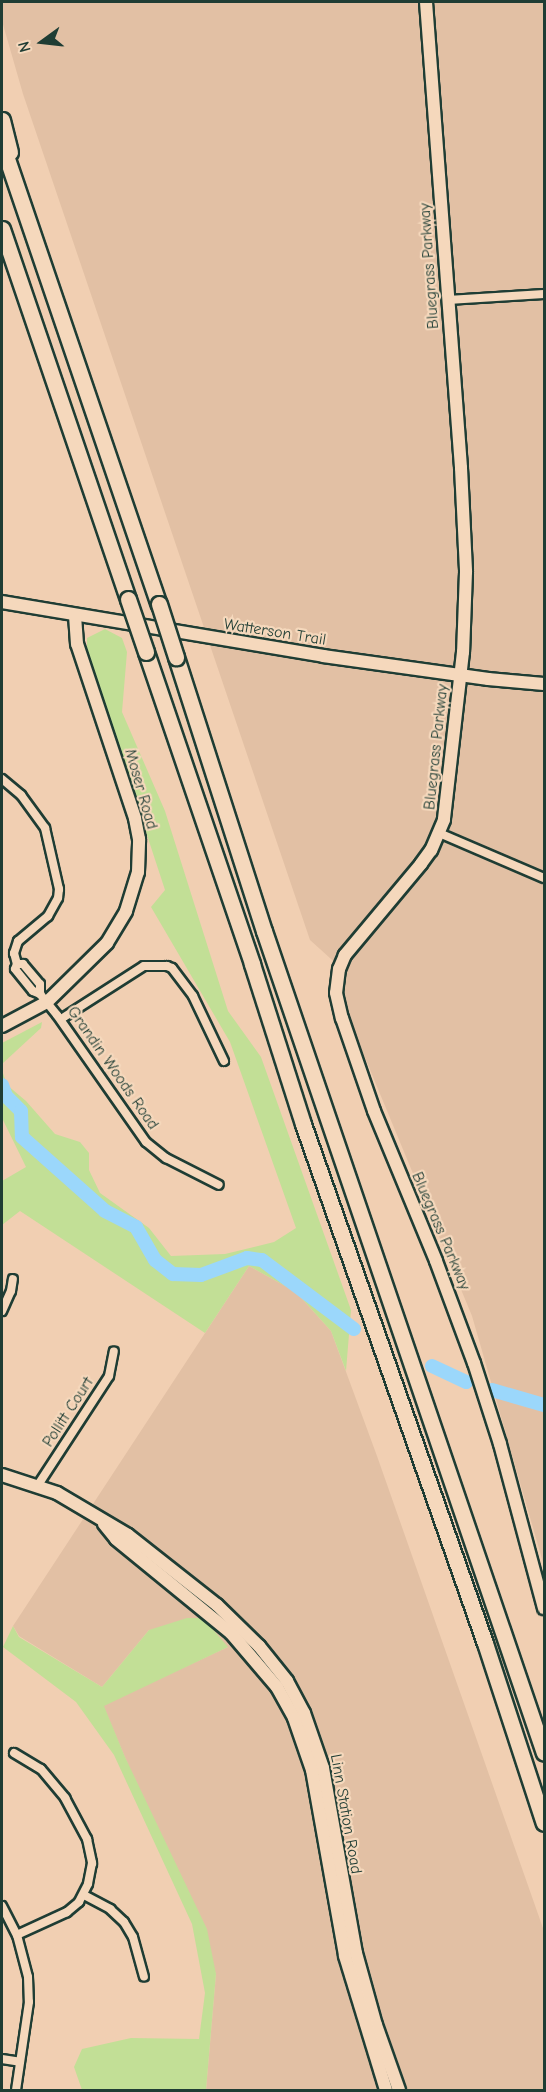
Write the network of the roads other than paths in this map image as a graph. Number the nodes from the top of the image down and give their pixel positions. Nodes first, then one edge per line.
1 (426, 2) edge
2 (2, 120) edge
3 (2, 144) edge
4 (2, 230) edge
5 (41, 265) junction
6 (544, 294) edge
7 (448, 300) junction
8 (2, 602) edge
9 (75, 615) junction
10 (460, 675) junction
11 (544, 684) edge
12 (2, 779) edge
13 (439, 833) junction
14 (544, 878) edge
15 (44, 998) junction
16 (61, 1019) junction
17 (2, 1026) edge
18 (224, 1061) dead end
19 (219, 1185) dead end
20 (13, 1279) dead end
21 (2, 1311) edge
22 (114, 1351) dead end
23 (2, 1474) edge
24 (38, 1485) junction
25 (101, 1521) junction
26 (544, 1608) edge
27 (14, 1753) dead end
28 (544, 1753) edge
29 (544, 1823) edge
30 (84, 1895) junction
31 (2, 1906) edge
32 (17, 1935) junction
33 (144, 1977) dead end
34 (2, 2059) edge
35 (20, 2062) junction
36 (15, 2091) edge
37 (386, 2091) edge
38 (399, 2091) edge

1 - 7 street, Bluegrass Parkway
2 - 5 highway
3 - 5 highway
4 - 29 highway, bridge
5 - 28 highway, bridge
6 - 7 street
7 - 10 street, Bluegrass Parkway
8 - 9 street, Watterson Trail
9 - 10 street, Watterson Trail
9 - 15 street, Moser Road
10 - 11 street, Watterson Trail
10 - 13 street, Bluegrass Parkway
12 - 15 street, Grandin Woods Road
13 - 14 street
13 - 26 street, Bluegrass Parkway
15 - 16 street, Grandin Woods Road
15 - 17 street, Moser Road
16 - 18 street
16 - 19 street, Grandin Woods Road
20 - 21 street
22 - 24 street, Pollitt Court
23 - 24 street, Linn Station Road
24 - 25 street, Linn Station Road
25 - 37 street, Linn Station Road
25 - 38 street, Linn Station Road
27 - 30 street
30 - 32 street
30 - 33 street
31 - 32 street
32 - 35 street
34 - 35 street
35 - 36 street

